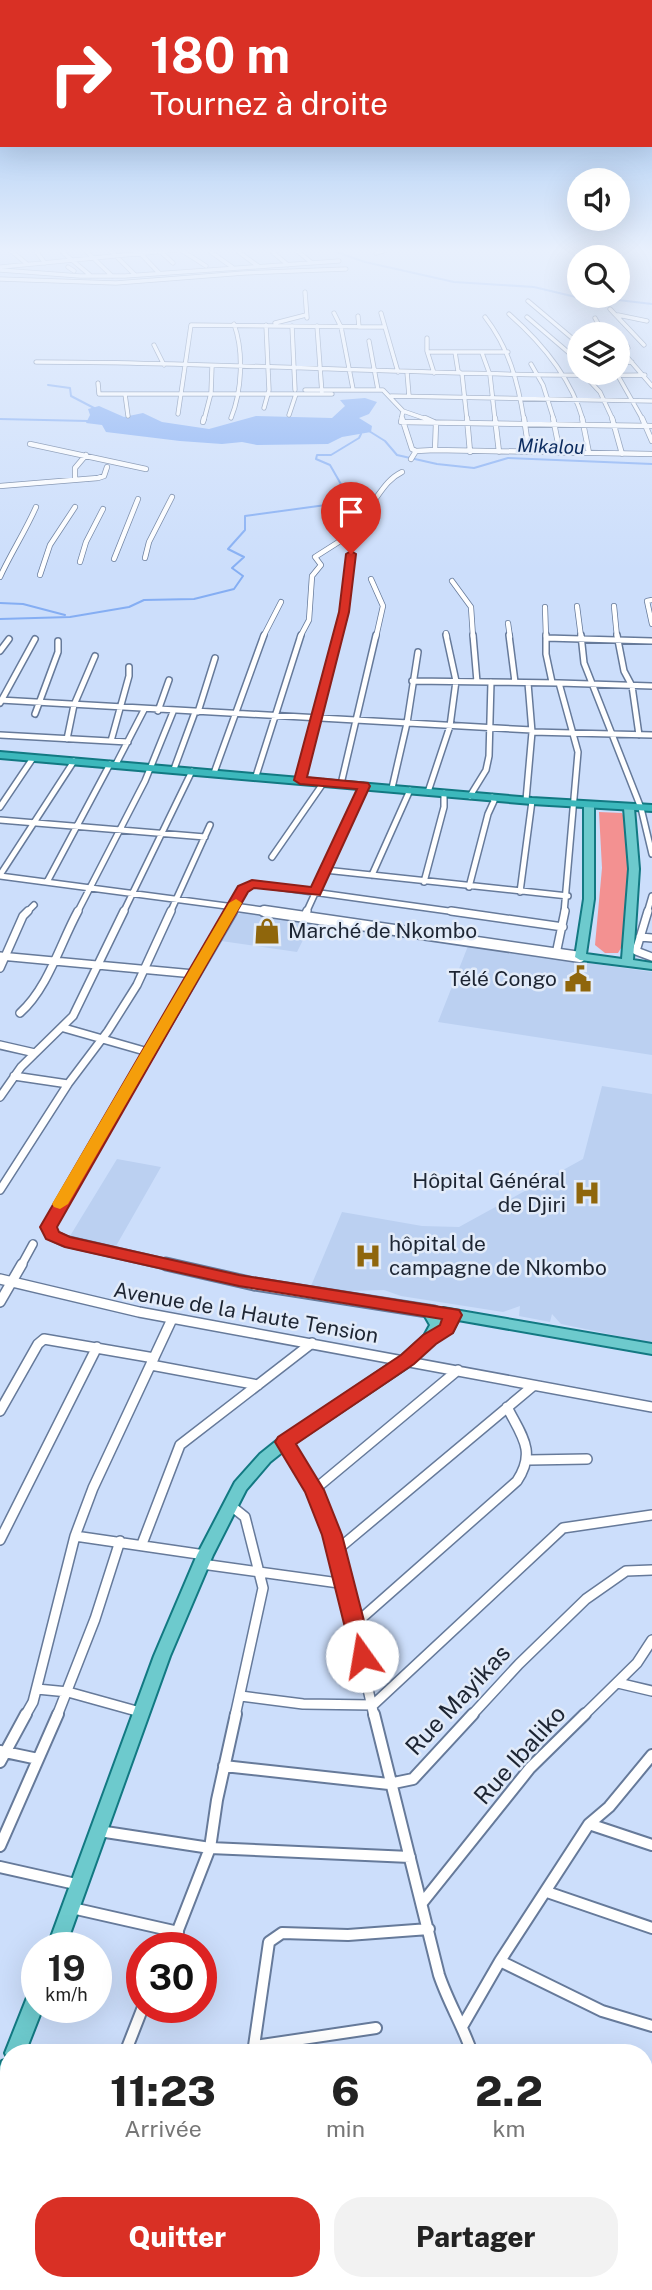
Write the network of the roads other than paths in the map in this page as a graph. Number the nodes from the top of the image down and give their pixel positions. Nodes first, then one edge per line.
1 (160, 357) edge
2 (187, 357) edge
3 (239, 357) edge
4 (265, 357) edge
5 (293, 357) edge
6 (319, 357) edge
7 (345, 357) edge
8 (372, 357) edge
9 (394, 357) edge
10 (429, 357) edge
11 (456, 357) edge
12 (483, 357) edge
13 (510, 357) edge
14 (550, 357) edge
15 (630, 360) edge
16 (36, 362) dead end
17 (632, 362) joint
18 (531, 364) dead end
19 (164, 365) junction
20 (186, 366) junction
21 (212, 366) junction
22 (239, 367) junction
23 (266, 368) junction
24 (293, 368) junction
25 (320, 370) junction
26 (347, 370) junction
27 (374, 371) junction
28 (398, 372) junction
29 (407, 372) junction
30 (434, 373) junction
31 (462, 374) junction
32 (630, 374) edge
33 (490, 375) junction
34 (645, 375) junction
35 (516, 376) junction
36 (540, 376) junction
37 (566, 376) junction
38 (98, 383) dead end
39 (595, 385) edge
40 (623, 385) edge
41 (652, 386) edge
42 (353, 389) junction
43 (378, 390) junction
44 (269, 392) junction
45 (296, 392) junction
46 (323, 392) junction
47 (183, 393) junction
48 (211, 393) junction
49 (125, 394) junction
50 (240, 394) junction
51 (332, 394) dead end
52 (391, 396) junction
53 (408, 396) junction
54 (464, 397) junction
55 (494, 398) junction
56 (521, 399) junction
57 (549, 400) junction
58 (577, 400) junction
59 (604, 400) junction
60 (632, 401) junction
61 (652, 401) edge
62 (264, 408) dead end
63 (403, 411) junction
64 (177, 414) dead end
65 (128, 415) dead end
66 (289, 415) dead end
67 (231, 418) dead end
68 (203, 422) dead end
69 (401, 422) junction
70 (436, 423) junction
71 (467, 423) junction
72 (497, 424) junction
73 (525, 424) junction
74 (556, 424) junction
75 (585, 425) junction
76 (613, 426) junction
77 (645, 426) junction
78 (652, 426) edge
79 (652, 441) edge
80 (30, 444) dead end
81 (435, 450) junction
82 (416, 451) junction
83 (470, 452) junction
84 (499, 452) junction
85 (529, 452) junction
86 (560, 453) junction
87 (589, 453) junction
88 (622, 454) junction
89 (652, 454) edge
90 (86, 456) junction
91 (411, 459) dead end
92 (107, 467) dead end
93 (146, 469) dead end
94 (401, 472) dead end
95 (75, 479) junction
96 (0, 486) edge
97 (172, 498) dead end
98 (138, 499) dead end
99 (36, 507) dead end
100 (75, 507) dead end
101 (103, 509) dead end
102 (351, 554) dead end
103 (145, 558) dead end
104 (114, 559) dead end
105 (80, 562) dead end
106 (40, 575) dead end
107 (0, 577) edge
108 (370, 579) dead end
109 (452, 581) dead end
110 (652, 600) edge
111 (281, 602) dead end
112 (577, 606) dead end
113 (614, 606) dead end
114 (545, 607) dead end
115 (508, 623) dead end
116 (652, 624) edge
117 (446, 633) dead end
118 (546, 638) junction
119 (9, 639) dead end
120 (35, 639) dead end
121 (580, 639) junction
122 (618, 640) junction
123 (58, 641) dead end
124 (652, 641) edge
125 (0, 651) edge
126 (418, 652) dead end
127 (95, 656) dead end
128 (215, 658) dead end
129 (129, 667) dead end
130 (169, 680) dead end
131 (412, 681) junction
132 (456, 681) junction
133 (477, 682) junction
134 (491, 682) junction
135 (514, 682) junction
136 (552, 682) junction
137 (528, 683) junction
138 (559, 683) junction
139 (593, 685) junction
140 (632, 685) junction
141 (652, 686) edge
142 (1, 701) edge
143 (40, 702) junction
144 (74, 705) junction
145 (119, 708) junction
146 (144, 710) junction
147 (158, 711) junction
148 (173, 712) junction
149 (197, 712) junction
150 (35, 714) dead end
151 (234, 714) junction
152 (276, 717) junction
153 (316, 719) junction
154 (357, 721) junction
155 (407, 723) junction
156 (450, 726) junction
157 (492, 728) junction
158 (532, 731) junction
159 (573, 733) junction
160 (614, 734) junction
161 (0, 735) edge
162 (639, 735) junction
163 (652, 735) edge
164 (66, 739) junction
165 (111, 741) junction
166 (128, 742) junction
167 (0, 755) edge
168 (33, 758) junction
169 (74, 761) junction
170 (113, 764) junction
171 (153, 767) junction
172 (174, 769) junction
173 (192, 771) junction
174 (214, 773) junction
175 (256, 776) junction
176 (300, 780) junction
177 (324, 782) junction
178 (341, 784) junction
179 (364, 786) junction
180 (392, 788) junction
181 (410, 790) junction
182 (428, 792) junction
183 (444, 793) junction
184 (470, 796) junction
185 (492, 797) junction
186 (529, 801) junction
187 (575, 804) junction
188 (589, 805) junction
189 (0, 807) edge
190 (629, 808) junction
191 (641, 808) junction
192 (652, 808) edge
193 (0, 820) edge
194 (33, 823) junction
195 (210, 825) dead end
196 (76, 826) junction
197 (118, 830) junction
198 (162, 834) junction
199 (205, 837) junction
200 (652, 854) edge
201 (272, 857) dead end
202 (325, 870) junction
203 (0, 876) edge
204 (372, 876) junction
205 (47, 882) junction
206 (424, 882) junction
207 (89, 887) junction
208 (469, 887) junction
209 (315, 892) junction
210 (520, 892) junction
211 (132, 893) junction
212 (568, 896) junction
213 (652, 896) edge
214 (178, 899) junction
215 (34, 905) dead end
216 (233, 907) junction
217 (650, 913) edge
218 (304, 918) junction
219 (563, 927) junction
220 (640, 937) junction
221 (652, 939) edge
222 (556, 954) junction
223 (2, 957) edge
224 (580, 957) junction
225 (652, 957) edge
226 (51, 961) junction
227 (627, 962) junction
228 (100, 964) junction
229 (652, 965) edge
230 (0, 968) edge
231 (146, 969) junction
232 (194, 974) junction
233 (20, 1013) dead end
234 (64, 1028) junction
235 (100, 1040) junction
236 (0, 1045) edge
237 (148, 1052) junction
238 (35, 1053) junction
239 (14, 1076) junction
240 (68, 1084) junction
241 (0, 1097) edge
242 (0, 1190) edge
243 (33, 1244) dead end
244 (0, 1279) edge
245 (11, 1283) junction
246 (0, 1302) edge
247 (172, 1319) junction
248 (440, 1322) junction
249 (312, 1343) junction
250 (97, 1348) junction
251 (652, 1349) edge
252 (407, 1360) junction
253 (153, 1362) junction
254 (458, 1370) junction
255 (258, 1385) junction
256 (533, 1386) junction
257 (507, 1407) junction
258 (652, 1407) edge
259 (0, 1411) edge
260 (285, 1442) junction
261 (587, 1459) dead end
262 (529, 1460) junction
263 (314, 1490) junction
264 (229, 1505) junction
265 (652, 1515) edge
266 (75, 1536) junction
267 (0, 1540) edge
268 (120, 1541) junction
269 (142, 1544) junction
270 (337, 1550) junction
271 (203, 1559) junction
272 (652, 1570) edge
273 (261, 1572) junction
274 (346, 1584) junction
275 (355, 1624) junction
276 (652, 1640) edge
277 (618, 1683) junction
278 (37, 1689) junction
279 (652, 1691) edge
280 (68, 1692) junction
281 (241, 1696) junction
282 (373, 1704) junction
283 (141, 1712) junction
284 (2, 1755) edge
285 (652, 1755) edge
286 (38, 1759) junction
287 (225, 1766) junction
288 (647, 1767) edge
289 (389, 1784) junction
290 (589, 1824) junction
291 (98, 1831) junction
292 (652, 1845) edge
293 (0, 1846) edge
294 (210, 1848) junction
295 (410, 1857) junction
296 (0, 1867) edge
297 (81, 1885) junction
298 (547, 1892) junction
299 (422, 1903) junction
300 (72, 1908) junction
301 (652, 1928) edge
302 (429, 1929) junction
303 (62, 1932) edge
304 (174, 1932) edge
305 (178, 1932) edge
306 (500, 1961) junction
307 (27, 2023) edge
308 (137, 2023) edge
309 (463, 2025) junction
310 (652, 2026) edge
311 (376, 2028) dead end
312 (19, 2044) edge
313 (129, 2044) edge
314 (255, 2044) edge
315 (283, 2044) edge
316 (469, 2044) edge

1 - 19 street
2 - 20 street
3 - 22 street
4 - 23 street
5 - 24 street
6 - 25 street
7 - 26 street
8 - 27 street
9 - 28 street
10 - 30 street
11 - 31 street
12 - 33 street
13 - 35 street
14 - 37 street
15 - 17 street
16 - 19 street
17 - 34 street
18 - 36 street
19 - 20 street
20 - 21 street
20 - 47 street
21 - 22 street
21 - 48 street
22 - 23 street
22 - 50 street
23 - 24 street
23 - 44 street
24 - 25 street
24 - 45 street
25 - 26 street
25 - 46 street
26 - 27 street
26 - 42 street
27 - 28 street
27 - 43 street
28 - 29 street
29 - 30 street
29 - 53 street
30 - 31 street
31 - 33 street
31 - 54 street
32 - 34 street
33 - 35 street
33 - 55 street
34 - 41 street
35 - 36 street
35 - 56 street
36 - 37 street
36 - 57 street
37 - 58 street
38 - 49 street
39 - 59 street
40 - 60 street
42 - 43 street
42 - 46 street
43 - 52 street
44 - 45 street
44 - 50 street
44 - 62 street
45 - 46 street
45 - 66 street
46 - 51 street
47 - 48 street
47 - 49 street
47 - 64 street
48 - 50 street
48 - 68 street
49 - 65 street
50 - 67 street
52 - 53 street
52 - 63 street
53 - 54 street
54 - 55 street
54 - 71 street
55 - 56 street
55 - 72 street
56 - 57 street
56 - 73 street
57 - 58 street
57 - 74 street
58 - 59 street
58 - 75 street
59 - 60 street
59 - 76 street
60 - 61 street
60 - 77 street
63 - 69 street
63 - 70 street
69 - 70 street
69 - 82 street
70 - 71 street
70 - 81 street
71 - 72 street
71 - 83 street
72 - 73 street
72 - 84 street
73 - 74 street
73 - 85 street
74 - 75 street
74 - 86 street
75 - 76 street
75 - 87 street
76 - 77 street
76 - 88 street
77 - 78 street
77 - 79 street
80 - 90 street
81 - 82 street
81 - 83 street
82 - 91 street
83 - 84 street
84 - 85 street
85 - 86 street
86 - 87 street
87 - 88 street
88 - 89 street
90 - 93 street
90 - 95 street
92 - 95 street
94 - 152 street
95 - 96 street
97 - 103 street
98 - 104 street
99 - 107 street
100 - 106 street
101 - 105 street
102 - 153 street
108 - 154 street
109 - 133 street
110 - 116 street
111 - 151 street
112 - 121 street
113 - 122 street
114 - 118 street
115 - 135 street
117 - 132 street
118 - 121 street
118 - 136 street
119 - 125 street
120 - 142 street
121 - 122 street
121 - 139 street
122 - 124 street
122 - 140 street
123 - 143 street
126 - 131 street
127 - 144 street
128 - 149 street
129 - 145 street
130 - 147 street
131 - 132 street
131 - 155 street
132 - 133 street
132 - 156 street
133 - 134 street
134 - 135 street
134 - 157 street
135 - 137 street
136 - 137 street
136 - 138 street
137 - 158 street
138 - 139 street
138 - 159 street
139 - 140 street
139 - 160 street
140 - 141 street
140 - 162 street
142 - 143 street
143 - 144 street
143 - 150 street
144 - 145 street
144 - 164 street
145 - 146 street
145 - 165 street
146 - 147 street
146 - 166 street
147 - 148 street
148 - 149 street
148 - 171 street
149 - 151 street
149 - 172 street
151 - 152 street
151 - 174 street
152 - 153 street
152 - 175 street
153 - 154 street
153 - 176 street
154 - 155 street
154 - 178 street
155 - 156 street
155 - 180 street
156 - 157 street
156 - 182 street
157 - 158 street
157 - 184 street
158 - 159 street
158 - 186 street
159 - 160 street
159 - 187 street
160 - 162 street
160 - 191 street
161 - 164 street
162 - 163 street
164 - 165 street
165 - 166 street
166 - 170 street
167 - 168 highway
168 - 169 highway
168 - 189 street
169 - 170 highway
169 - 194 street
170 - 171 highway
170 - 196 street
171 - 172 highway
171 - 197 street
172 - 173 highway
173 - 174 highway
173 - 198 street
174 - 175 highway
175 - 176 highway
176 - 177 highway
177 - 178 highway
177 - 201 street
178 - 179 highway
179 - 180 highway
179 - 202 street
180 - 181 highway
181 - 182 highway
181 - 204 street
182 - 183 highway
183 - 184 highway
183 - 206 street
184 - 185 highway
185 - 186 highway
185 - 208 street
186 - 187 highway
186 - 210 street
187 - 188 highway
187 - 212 street
188 - 190 highway
188 - 224 main road
190 - 191 highway
190 - 227 main road
191 - 192 highway
191 - 200 street
193 - 194 street
194 - 196 street
194 - 203 street
195 - 199 street
196 - 197 street
196 - 205 street
197 - 198 street
197 - 207 street
198 - 199 street
198 - 211 street
199 - 214 street
202 - 204 street
202 - 209 street
203 - 205 street
204 - 206 street
205 - 207 street
206 - 208 street
207 - 211 street
207 - 226 street
208 - 210 street
209 - 216 street
209 - 218 street
209 - 219 street
210 - 212 street
211 - 214 street
211 - 228 street
212 - 219 street
213 - 217 street
214 - 216 street
214 - 231 street
215 - 223 street
216 - 218 street
216 - 232 street
217 - 220 street
218 - 222 street
219 - 222 street
220 - 221 street
220 - 225 street
222 - 224 street
223 - 226 street
223 - 230 street
224 - 227 main road
226 - 228 street
226 - 233 street
227 - 229 main road
228 - 231 street
228 - 234 street
231 - 232 street
231 - 235 street
232 - 237 street
234 - 235 street
234 - 238 street
235 - 237 street
235 - 240 street
236 - 238 street
237 - 248 street
238 - 239 street
239 - 240 street
239 - 241 street
240 - 242 street
243 - 245 street
244 - 245 street, Avenue de la Haute Tension
245 - 246 street
245 - 247 street, Avenue de la Haute Tension
247 - 249 street, Avenue de la Haute Tension
247 - 253 street
248 - 251 main road
248 - 252 main road
249 - 252 street, Avenue de la Haute Tension
249 - 255 street
250 - 253 street
250 - 259 street
250 - 267 street
252 - 254 street, Avenue de la Haute Tension
252 - 260 main road
253 - 255 street
253 - 266 street
254 - 256 street, Avenue de la Haute Tension
254 - 263 street
255 - 269 street
256 - 257 street
256 - 258 street, Avenue de la Haute Tension
257 - 262 street
257 - 270 street
260 - 263 street
260 - 264 main road
261 - 262 street
262 - 275 street
263 - 270 street
264 - 271 main road
264 - 273 street
265 - 282 street
266 - 268 street
266 - 278 street
268 - 269 street
268 - 280 street
269 - 271 street
270 - 274 street
271 - 273 street
271 - 283 main road
272 - 289 street, Rue Mayikas
273 - 274 street
273 - 281 street
274 - 275 street
275 - 282 street
276 - 277 street, Rue Ibaliko
277 - 279 street
277 - 299 street, Rue Ibaliko
278 - 280 street
278 - 284 street
280 - 283 street
280 - 286 street
281 - 282 street
281 - 287 street
282 - 289 street
283 - 291 main road
284 - 286 street
285 - 288 street
286 - 293 street
287 - 289 street, Rue Mayikas
287 - 294 street
288 - 290 street
289 - 295 street
290 - 292 street
290 - 298 street
291 - 294 street
291 - 297 main road
294 - 295 street
294 - 305 street
295 - 299 street
296 - 297 street
297 - 300 main road
298 - 301 street
298 - 306 street
299 - 302 street
300 - 303 main road
300 - 304 street
302 - 309 street
302 - 314 street
306 - 309 street
306 - 310 street
307 - 312 main road
308 - 313 street
309 - 316 street
311 - 315 street

